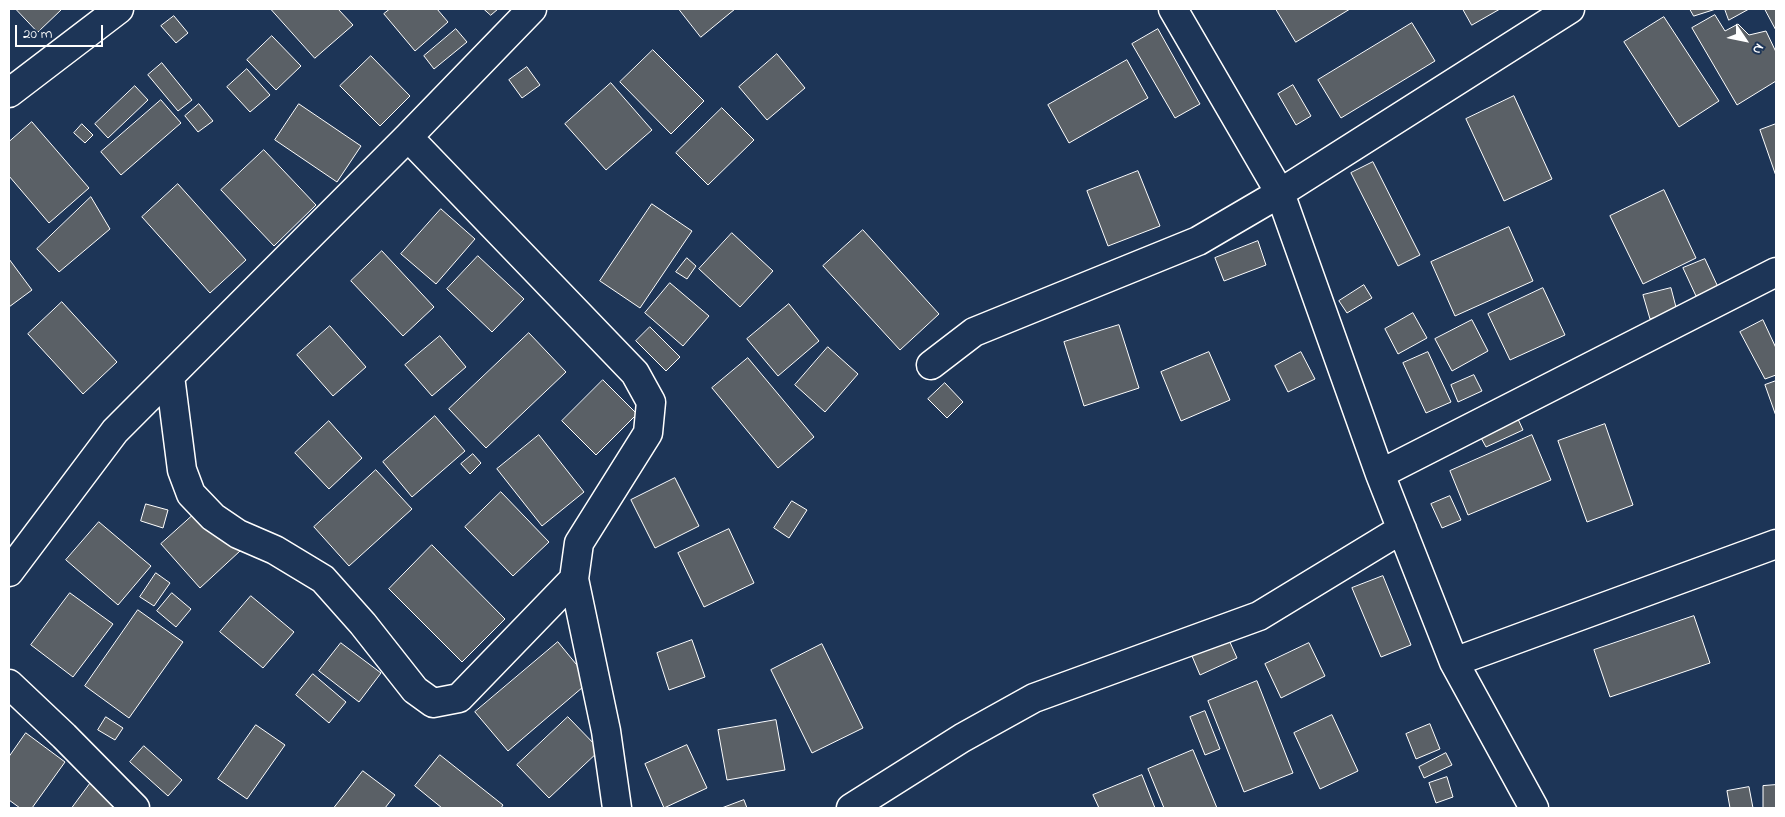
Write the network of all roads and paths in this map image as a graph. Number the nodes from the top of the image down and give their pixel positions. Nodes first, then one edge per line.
1 (119, 9) edge
2 (532, 9) edge
3 (1173, 9) edge
4 (1570, 9) edge
5 (9, 93) edge
6 (408, 137) junction
7 (1280, 193) junction
8 (1776, 272) edge
9 (931, 365) dead end
10 (170, 376) junction
11 (1380, 474) junction
12 (1402, 529) junction
13 (1776, 544) edge
14 (9, 572) edge
15 (574, 579) junction
16 (1454, 662) junction
17 (9, 684) edge
18 (135, 808) edge
19 (617, 808) edge
20 (851, 808) edge
21 (1534, 808) edge

1 - 5 street
2 - 6 street
3 - 7 street
4 - 7 street
6 - 10 street
6 - 15 street
7 - 9 street
7 - 11 street
8 - 11 street
10 - 14 street
10 - 15 street
11 - 12 street
12 - 16 street
12 - 20 street
13 - 16 street
15 - 19 street
16 - 21 street
17 - 18 street

